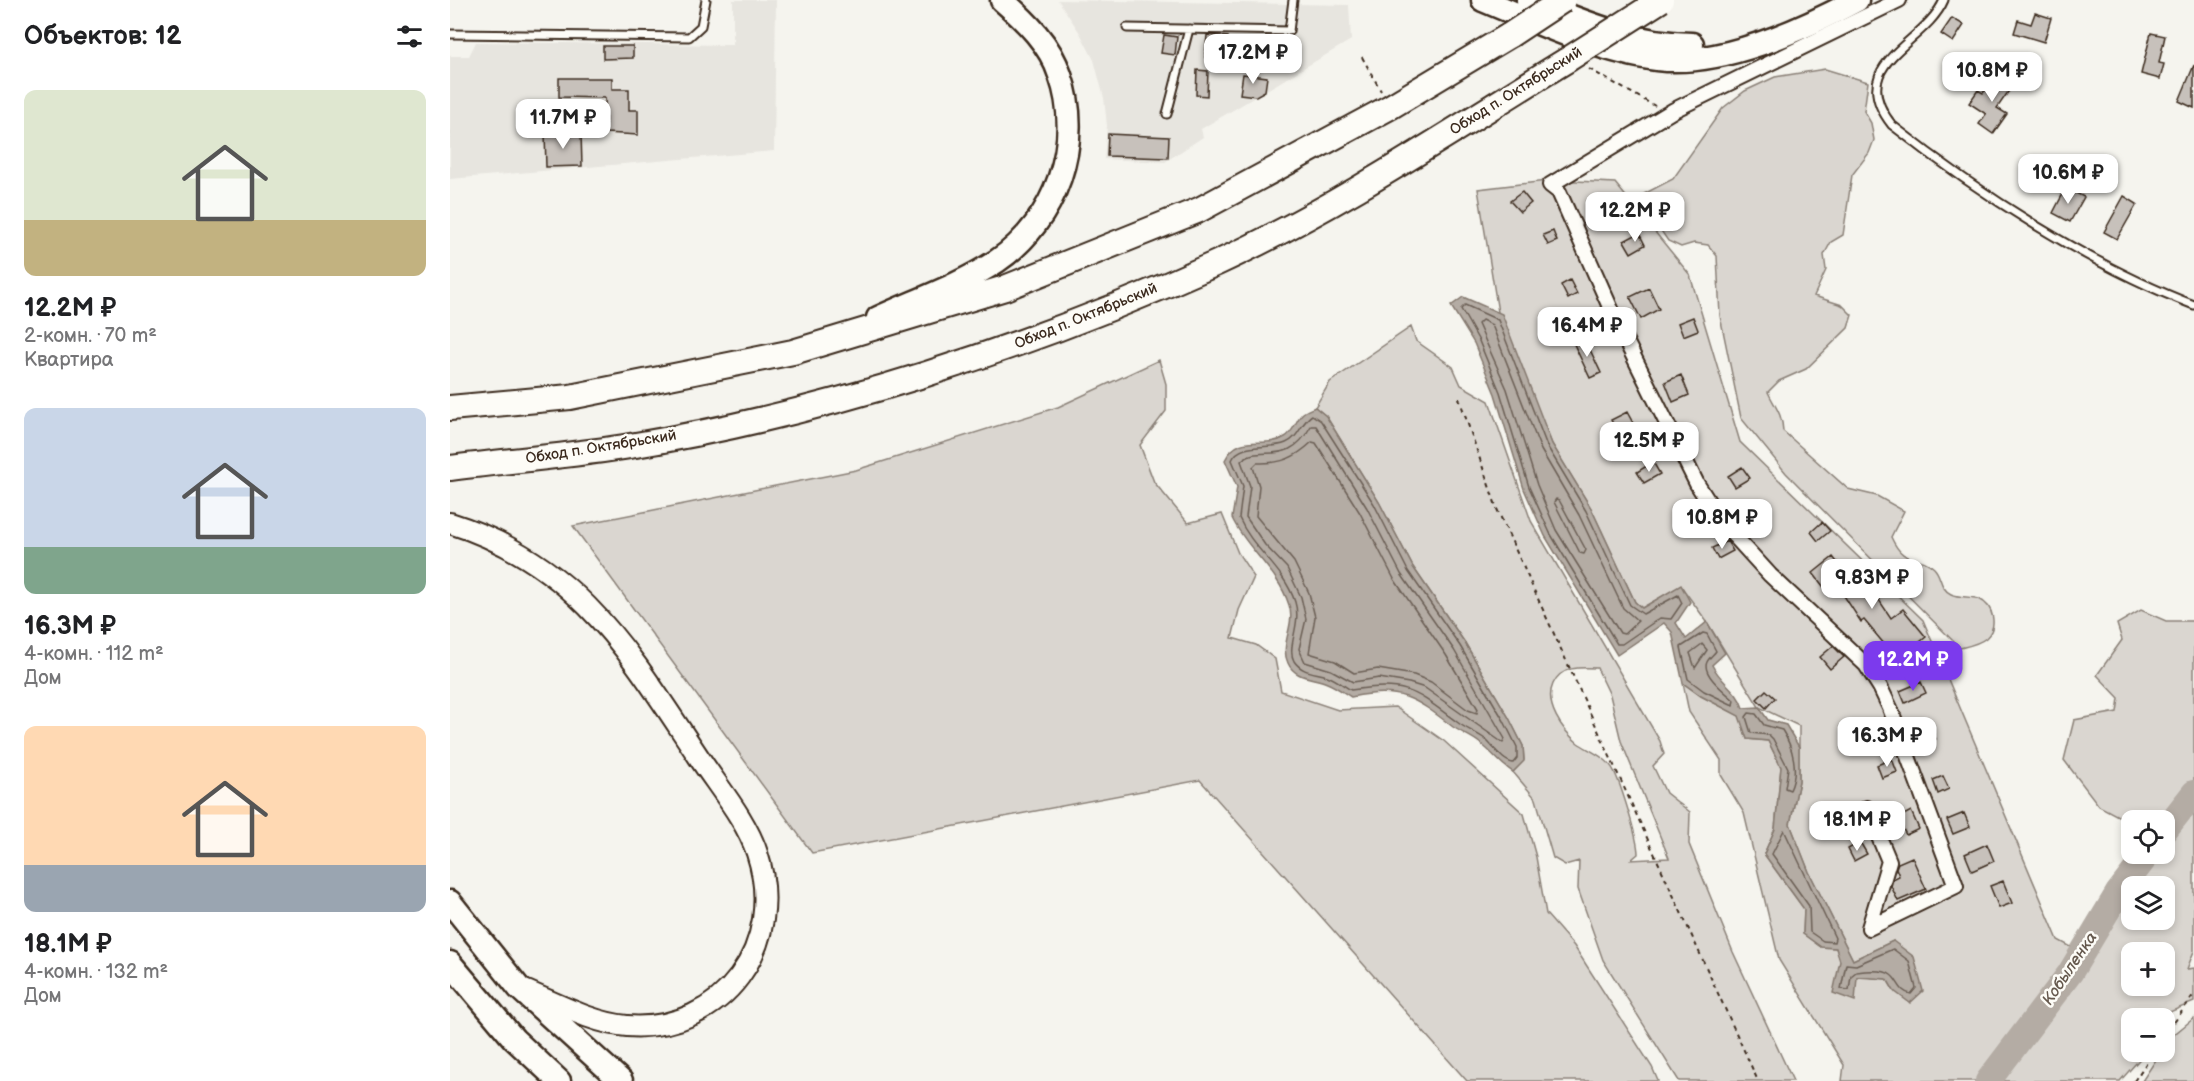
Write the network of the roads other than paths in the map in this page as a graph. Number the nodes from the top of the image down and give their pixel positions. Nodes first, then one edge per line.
1 (706, 0) edge
2 (1002, 0) edge
3 (1293, 0) edge
4 (1483, 0) edge
5 (1528, 0) edge
6 (1563, 0) edge
7 (1661, 0) edge
8 (1823, 0) edge
9 (1857, 0) edge
10 (1899, 0) edge
11 (1944, 0) edge
12 (1126, 28) dead end
13 (1189, 29) junction
14 (450, 34) edge
15 (1167, 114) dead end
16 (2194, 305) edge
17 (814, 346) junction
18 (450, 408) edge
19 (450, 468) edge
20 (450, 523) edge
21 (1867, 808) dead end
22 (450, 902) edge
23 (453, 968) edge
24 (519, 988) junction
25 (559, 1081) edge
26 (621, 1081) edge

1 - 14 lane
2 - 17 main road
3 - 13 lane
4 - 9 main road
5 - 8 main road
6 - 17 highway, bridge
7 - 19 highway, Обход п. Октябрьский, bridge
10 - 21 street
11 - 16 lane
12 - 13 lane
13 - 15 lane
17 - 18 highway
20 - 24 main road
22 - 24 main road
23 - 25 main road
24 - 26 main road

